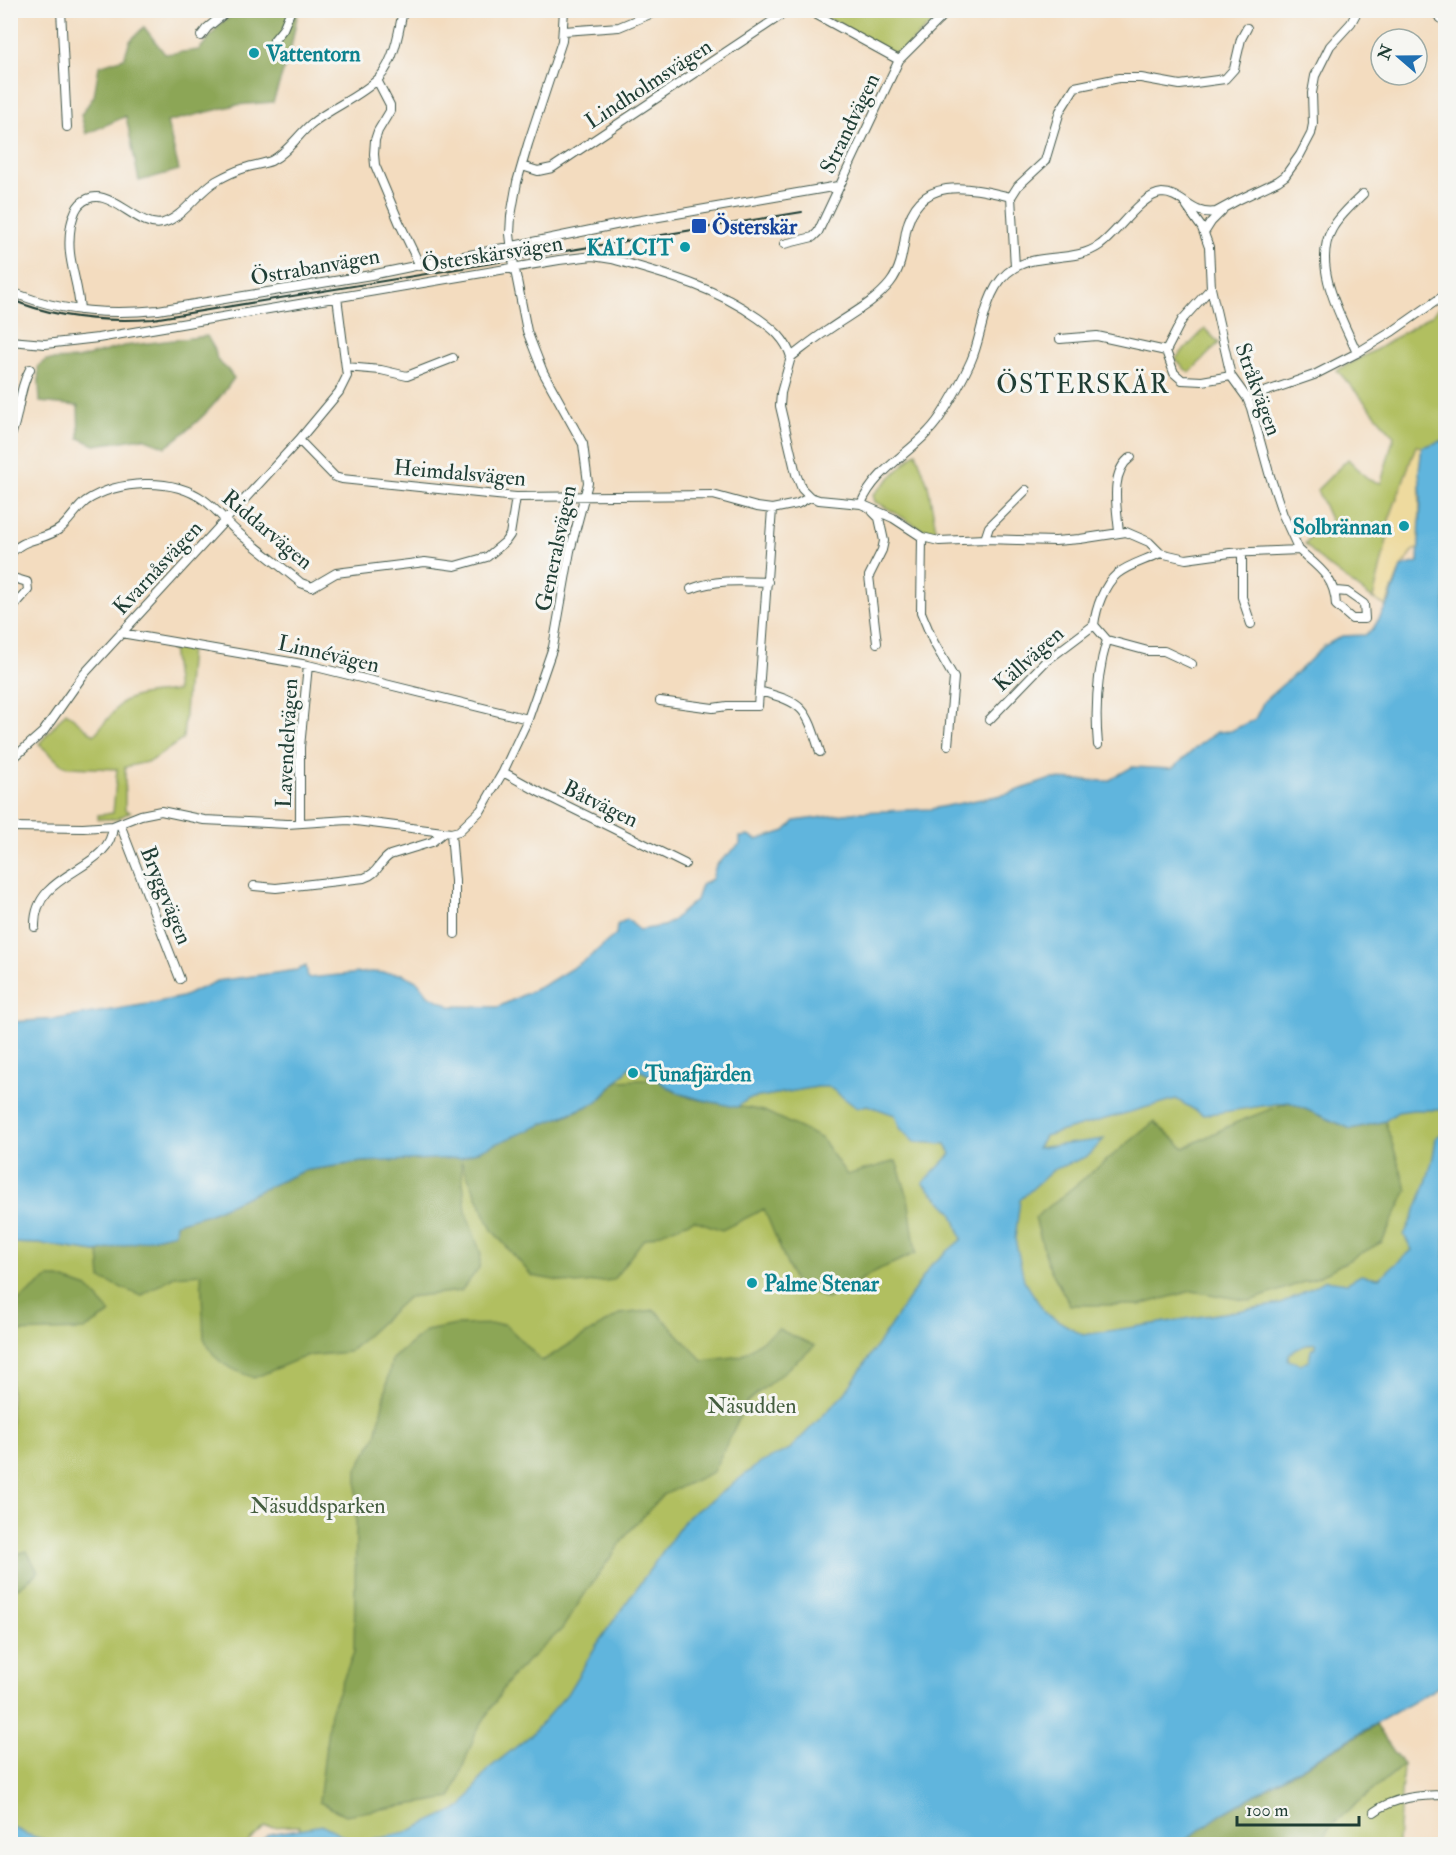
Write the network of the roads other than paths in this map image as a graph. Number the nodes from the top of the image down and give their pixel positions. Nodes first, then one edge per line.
1 (61, 10) edge
2 (291, 10) edge
3 (403, 10) edge
4 (564, 10) edge
5 (660, 10) edge
6 (789, 10) edge
7 (808, 10) edge
8 (949, 10) edge
9 (1358, 10) edge
10 (1432, 10) edge
11 (226, 11) edge
12 (1446, 23) edge
13 (1246, 28) dead end
14 (564, 31) junction
15 (201, 36) dead end
16 (274, 40) dead end
17 (898, 60) junction
18 (377, 80) junction
19 (67, 127) dead end
20 (522, 166) junction
21 (838, 186) junction
22 (1363, 194) dead end
23 (1011, 197) junction
24 (1186, 205) junction
25 (1222, 210) junction
26 (1204, 233) junction
27 (784, 244) dead end
28 (510, 247) junction
29 (420, 266) junction
30 (1015, 267) junction
31 (514, 268) junction
32 (1210, 288) junction
33 (10, 291) edge
34 (1446, 294) edge
35 (337, 297) junction
36 (80, 310) junction
37 (1060, 339) dead end
38 (10, 342) edge
39 (1166, 351) junction
40 (1357, 353) junction
41 (790, 357) junction
42 (453, 358) dead end
43 (346, 368) junction
44 (30, 369) dead end
45 (1231, 376) junction
46 (1247, 398) junction
47 (10, 438) edge
48 (299, 440) junction
49 (1131, 457) dead end
50 (1026, 490) dead end
51 (585, 496) junction
52 (810, 496) junction
53 (516, 497) junction
54 (865, 506) junction
55 (772, 508) junction
56 (225, 520) junction
57 (1119, 532) junction
58 (922, 537) junction
59 (985, 539) junction
60 (1299, 549) junction
61 (1242, 553) junction
62 (1160, 554) junction
63 (10, 555) edge
64 (10, 577) edge
65 (768, 582) junction
66 (691, 589) dead end
67 (1336, 591) dead end
68 (10, 611) edge
69 (1251, 624) dead end
70 (1094, 625) junction
71 (121, 633) junction
72 (1107, 640) junction
73 (878, 643) dead end
74 (1192, 664) dead end
75 (308, 665) junction
76 (759, 691) junction
77 (660, 701) dead end
78 (528, 719) junction
79 (988, 720) dead end
80 (948, 745) dead end
81 (1098, 745) dead end
82 (820, 752) dead end
83 (10, 761) edge
84 (503, 772) junction
85 (300, 823) junction
86 (117, 825) junction
87 (10, 826) edge
88 (447, 833) junction
89 (685, 864) dead end
90 (254, 886) dead end
91 (35, 927) dead end
92 (455, 934) dead end
93 (180, 979) dead end
94 (1446, 1795) edge
95 (1374, 1812) dead end

1 - 19 street
2 - 16 street
3 - 18 street
4 - 14 street, Generalsvägen
5 - 14 street
6 - 20 street, Lindholmsvägen
7 - 17 street
8 - 17 street, Strandvägen
9 - 25 street
10 - 12 street
11 - 15 street
13 - 23 street
14 - 20 street, Generalsvägen
17 - 21 street, Strandvägen
18 - 29 street
18 - 36 street
20 - 28 street, Generalsvägen
21 - 27 street, Strandvägen
21 - 28 street, Östrabanvägen
22 - 40 street
23 - 30 street
23 - 41 street
24 - 25 street
24 - 26 street, Stråkvägen
24 - 30 street
25 - 26 street
26 - 32 street, Stråkvägen
28 - 29 street, Östrabanvägen
28 - 31 street, Generalsvägen
29 - 36 street, Östrabanvägen
30 - 54 street
31 - 35 street, Österskärsvägen
31 - 41 street, Österskärsvägen
31 - 51 street, Generalsvägen
32 - 39 street
32 - 45 street, Stråkvägen
33 - 36 street, Östrabanvägen
34 - 40 street
35 - 38 street, Österskärsvägen
35 - 43 street, Kvarnåsvägen
37 - 39 street
39 - 45 street
40 - 46 street
41 - 52 street
42 - 43 street
43 - 48 street, Kvarnåsvägen
44 - 47 street
45 - 46 street, Stråkvägen
46 - 60 street, Stråkvägen
48 - 53 street, Heimdalsvägen
48 - 56 street, Kvarnåsvägen
49 - 57 street
50 - 59 street
51 - 53 street, Heimdalsvägen
51 - 55 street, Heimdalsvägen
51 - 78 street, Generalsvägen
52 - 54 street
52 - 55 street, Heimdalsvägen
53 - 56 street, Riddarvägen
54 - 58 street
54 - 73 street
55 - 65 street
56 - 63 street, Riddarvägen
56 - 71 street, Kvarnåsvägen
57 - 59 street
57 - 62 street
58 - 59 street
58 - 80 street
60 - 61 street
60 - 67 street
61 - 62 street
61 - 69 street
62 - 70 street, Källvägen
64 - 68 street
65 - 66 street
65 - 76 street
70 - 72 street, Källvägen
70 - 79 street, Källvägen
71 - 75 street, Linnévägen
71 - 83 street, Kvarnåsvägen
72 - 74 street
72 - 81 street
75 - 78 street, Linnévägen
75 - 85 street, Lavendelvägen
76 - 77 street
76 - 82 street
78 - 84 street, Generalsvägen
84 - 88 street, Generalsvägen
84 - 89 street, Båtvägen
85 - 86 street
85 - 88 street
86 - 87 street
86 - 91 street
86 - 93 street, Bryggvägen
88 - 90 street, Generalsvägen
88 - 92 street
94 - 95 street

